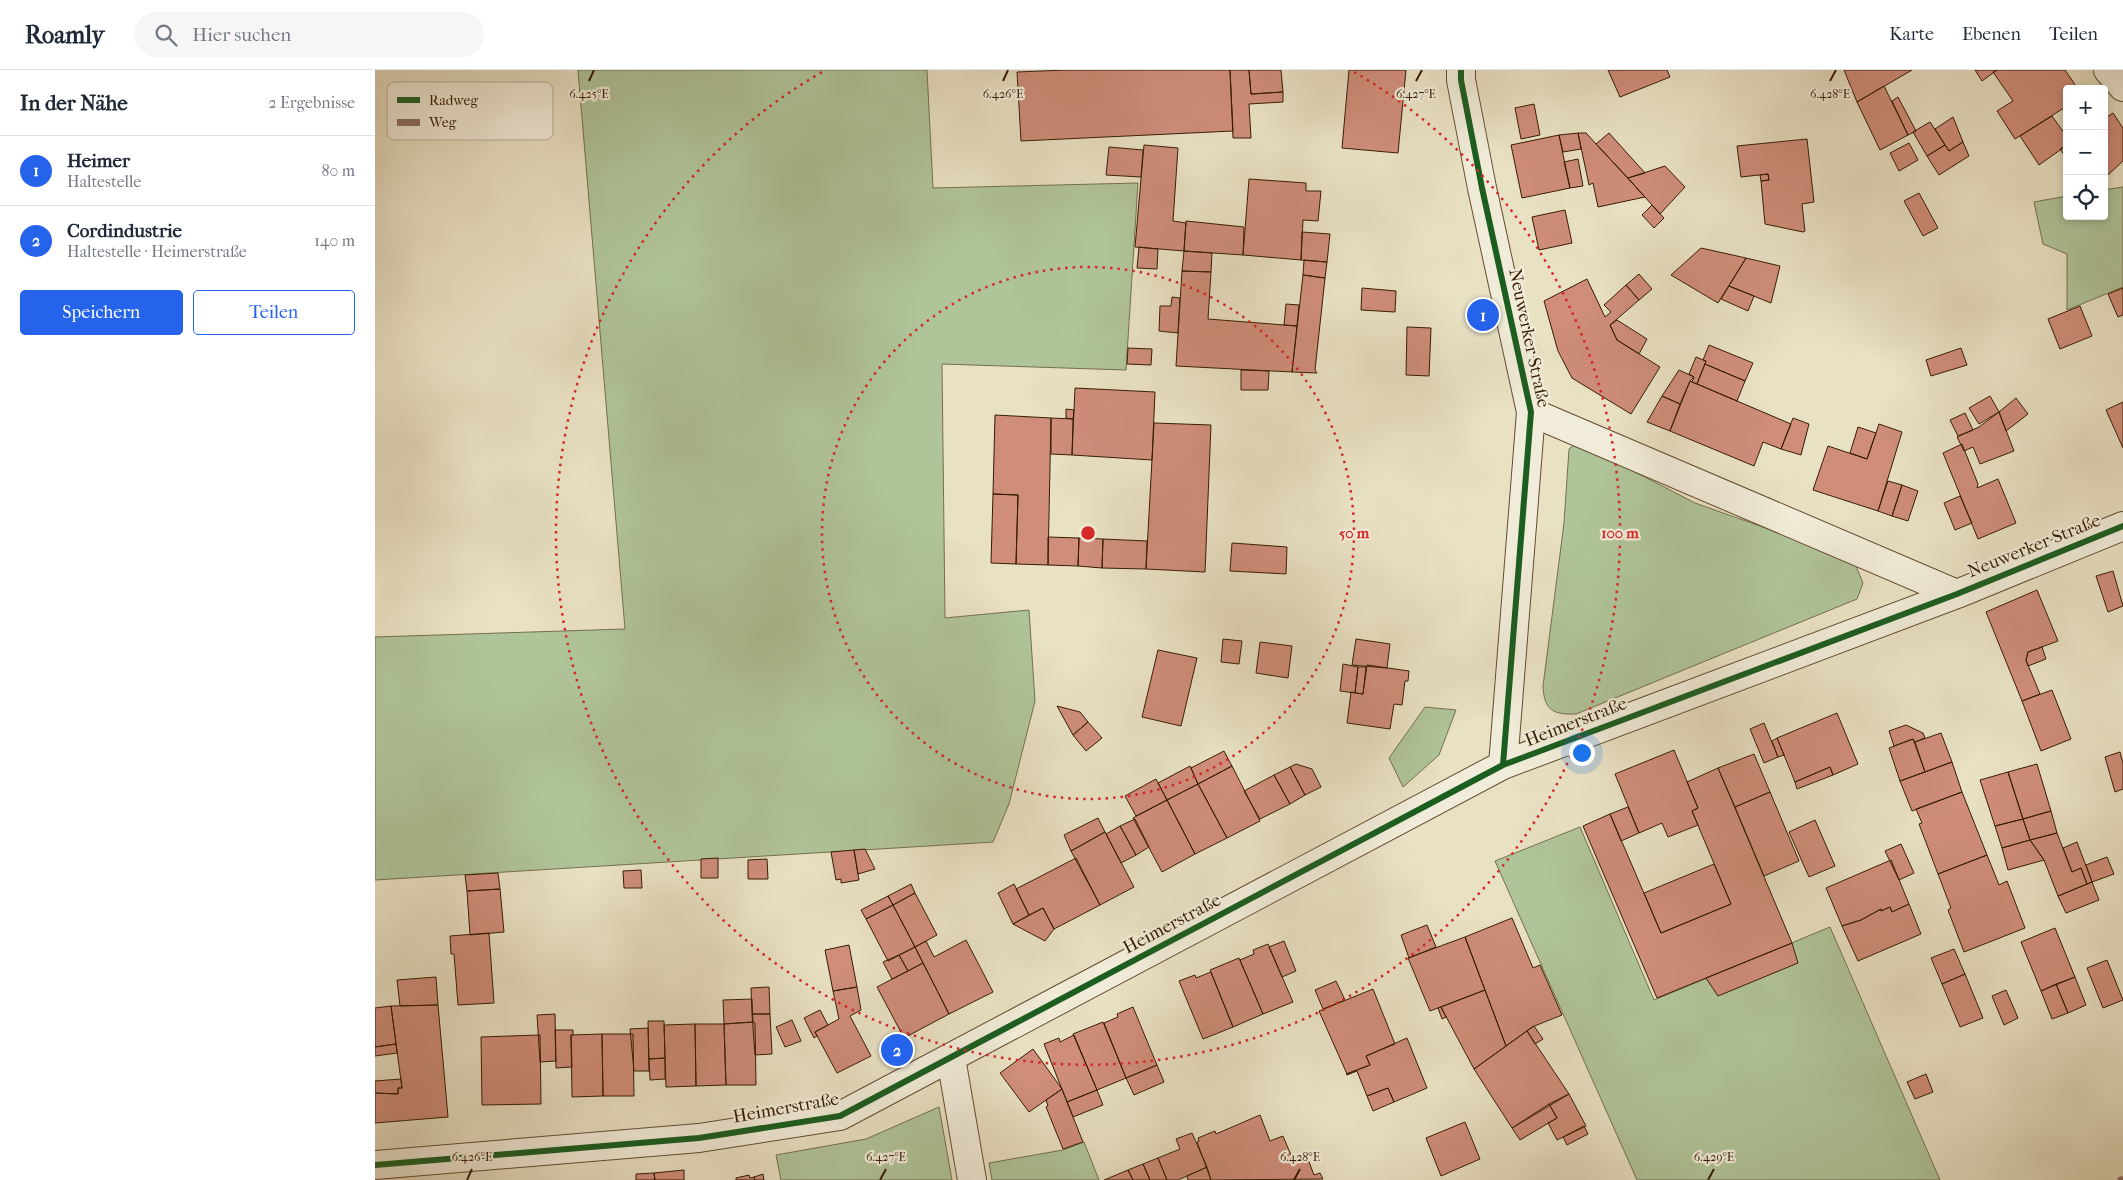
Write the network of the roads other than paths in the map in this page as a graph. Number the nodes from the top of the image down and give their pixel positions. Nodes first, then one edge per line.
1 (2108, 70) edge
2 (1468, 73) edge
3 (2123, 87) edge
4 (1531, 412) junction
5 (2123, 526) edge
6 (1957, 594) junction
7 (1503, 765) junction
8 (951, 1058) junction
9 (375, 1165) edge
10 (972, 1180) edge

1 - 3 street
2 - 4 street, Neuwerker Straße
4 - 6 street, Neuwerker Straße
4 - 7 street, Neuwerker Straße
5 - 6 street, Neuwerker Straße
6 - 7 street, Heimerstraße
7 - 8 street, Heimerstraße
8 - 9 street, Heimerstraße
8 - 10 street

